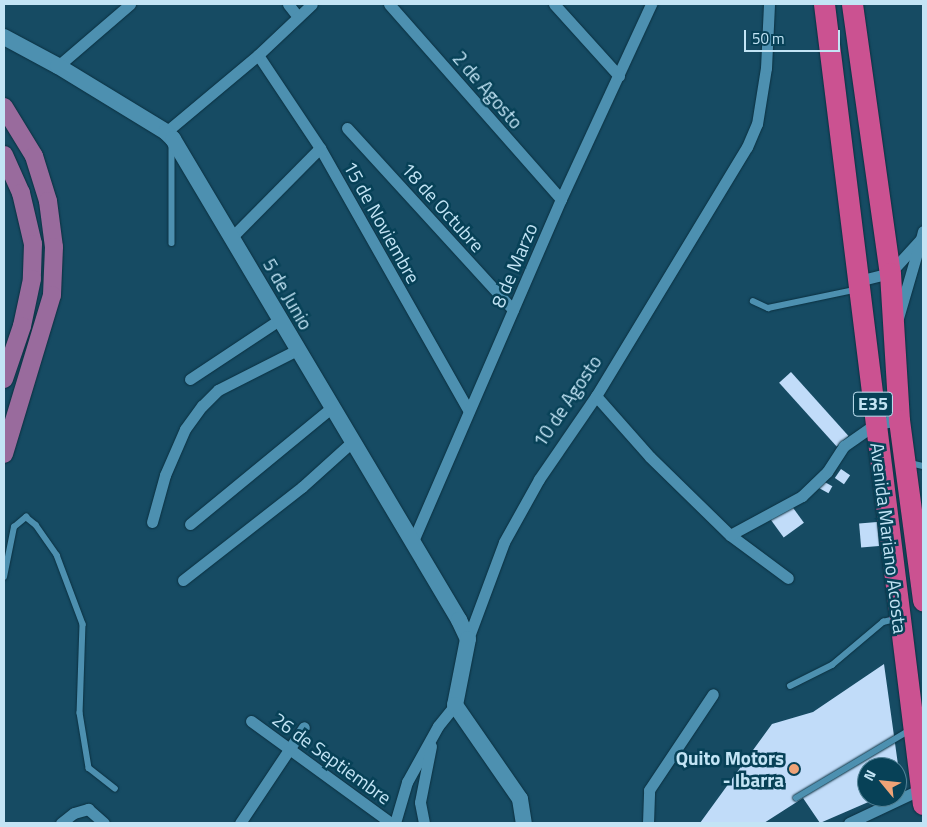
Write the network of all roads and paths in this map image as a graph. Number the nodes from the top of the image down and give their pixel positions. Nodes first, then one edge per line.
1 (288, 4) edge
2 (312, 4) edge
3 (388, 4) edge
4 (554, 4) edge
5 (651, 4) edge
6 (769, 4) edge
7 (824, 4) edge
8 (852, 4) edge
9 (122, 6) edge
10 (298, 17) junction
11 (4, 37) edge
12 (258, 56) junction
13 (58, 66) junction
14 (619, 76) junction
15 (4, 107) edge
16 (347, 128) dead end
17 (170, 136) junction
18 (320, 148) junction
19 (4, 155) edge
20 (561, 199) junction
21 (922, 235) edge
22 (232, 237) junction
23 (172, 243) dead end
24 (890, 273) junction
25 (858, 285) junction
26 (753, 301) dead end
27 (513, 310) junction
28 (279, 320) junction
29 (895, 329) junction
30 (297, 350) junction
31 (4, 379) edge
32 (190, 379) dead end
33 (596, 396) junction
34 (332, 408) junction
35 (468, 410) junction
36 (900, 420) junction
37 (875, 424) junction
38 (352, 442) junction
39 (4, 454) edge
40 (914, 464) edge
41 (152, 522) dead end
42 (190, 524) dead end
43 (730, 535) junction
44 (412, 541) junction
45 (4, 577) edge
46 (788, 578) dead end
47 (183, 580) dead end
48 (923, 600) edge
49 (899, 618) junction
50 (468, 640) junction
51 (790, 686) dead end
52 (713, 694) dead end
53 (455, 705) junction
54 (252, 721) dead end
55 (304, 727) dead end
56 (914, 727) junction
57 (433, 736) junction
58 (291, 748) junction
59 (115, 788) dead end
60 (923, 794) edge
61 (796, 798) dead end
62 (61, 823) edge
63 (104, 823) edge
64 (240, 823) edge
65 (393, 823) edge
66 (424, 823) edge
67 (524, 823) edge
68 (648, 823) edge
69 (849, 823) edge

1 - 10 street
2 - 10 street
3 - 20 street, 2 de Agosto
4 - 14 street
5 - 14 street, 8 de Marzo
6 - 33 street, 10 de Agosto
7 - 25 highway, Avenida Mariano Acosta / E35
8 - 24 highway, Avenida Mariano Acosta / E35
9 - 13 street
10 - 12 street
11 - 13 street, 5 de Junio
12 - 17 street
12 - 18 street, 15 de Noviembre
13 - 17 street, 5 de Junio
14 - 20 street, 8 de Marzo
15 - 39 main road
16 - 27 street, 18 de Octubre
17 - 22 street, 5 de Junio
17 - 23 lane
18 - 22 street
18 - 35 street, 15 de Noviembre
19 - 31 main road
20 - 27 street, 8 de Marzo
21 - 24 street
21 - 29 street
22 - 28 street, 5 de Junio
24 - 25 street
24 - 29 highway, Avenida Mariano Acosta / E35
25 - 26 lane
25 - 37 highway, Avenida Mariano Acosta / E35
27 - 35 street, 8 de Marzo
28 - 30 street, 5 de Junio
28 - 32 street
29 - 36 highway, Avenida Mariano Acosta / E35
30 - 34 street, 5 de Junio
30 - 41 street
33 - 43 street
33 - 50 street, 10 de Agosto
34 - 38 street, 5 de Junio
34 - 42 street
35 - 44 street, 8 de Marzo
36 - 37 street
36 - 40 highway, Avenida Mariano Acosta / E35
37 - 43 street
37 - 49 highway, Avenida Mariano Acosta / E35
38 - 44 street, 5 de Junio
38 - 47 street
40 - 48 highway, Avenida Mariano Acosta / E35
43 - 46 street
44 - 50 street, 5 de Junio
45 - 59 lane
49 - 51 lane
49 - 56 highway, Avenida Mariano Acosta / E35
50 - 53 street, 10 de Agosto
52 - 68 street
53 - 57 street, 10 de Agosto
53 - 67 street
54 - 58 street, 26 de Septiembre
55 - 58 street
56 - 60 highway, Avenida Mariano Acosta / E35
56 - 61 lane
57 - 65 street, 10 de Agosto
57 - 66 street
58 - 64 street
58 - 65 street, 26 de Septiembre
60 - 69 street
62 - 63 street

